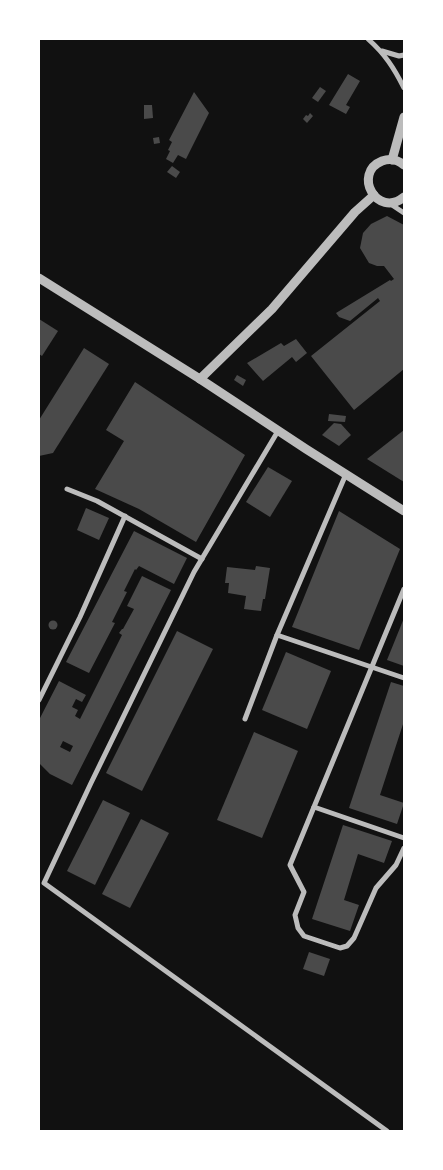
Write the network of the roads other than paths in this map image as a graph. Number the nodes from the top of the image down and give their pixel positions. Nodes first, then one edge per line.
1 (368, 39) edge
2 (382, 51) junction
3 (404, 55) edge
4 (404, 88) edge
5 (404, 117) edge
6 (392, 160) junction
7 (404, 165) edge
8 (374, 195) junction
9 (404, 197) edge
10 (388, 203) junction
11 (404, 213) edge
12 (39, 278) edge
13 (200, 379) junction
14 (278, 431) junction
15 (346, 474) junction
16 (67, 489) dead end
17 (404, 511) edge
18 (125, 516) junction
19 (202, 558) junction
20 (404, 589) edge
21 (277, 635) junction
22 (372, 668) junction
23 (404, 678) edge
24 (39, 700) edge
25 (245, 719) dead end
26 (314, 807) junction
27 (404, 838) edge
28 (404, 848) edge
29 (387, 1131) edge

1 - 2 street
2 - 3 street
2 - 4 street
5 - 6 street
6 - 7 street
6 - 8 street
8 - 10 street
8 - 13 street
9 - 10 street
10 - 11 street
12 - 13 street
13 - 14 street
14 - 15 street
14 - 19 street
15 - 17 street
15 - 21 street
16 - 18 street
18 - 19 street
18 - 24 street
19 - 29 street
20 - 22 street
21 - 22 street
21 - 25 street
22 - 23 street
22 - 26 street
26 - 27 street
26 - 28 street

